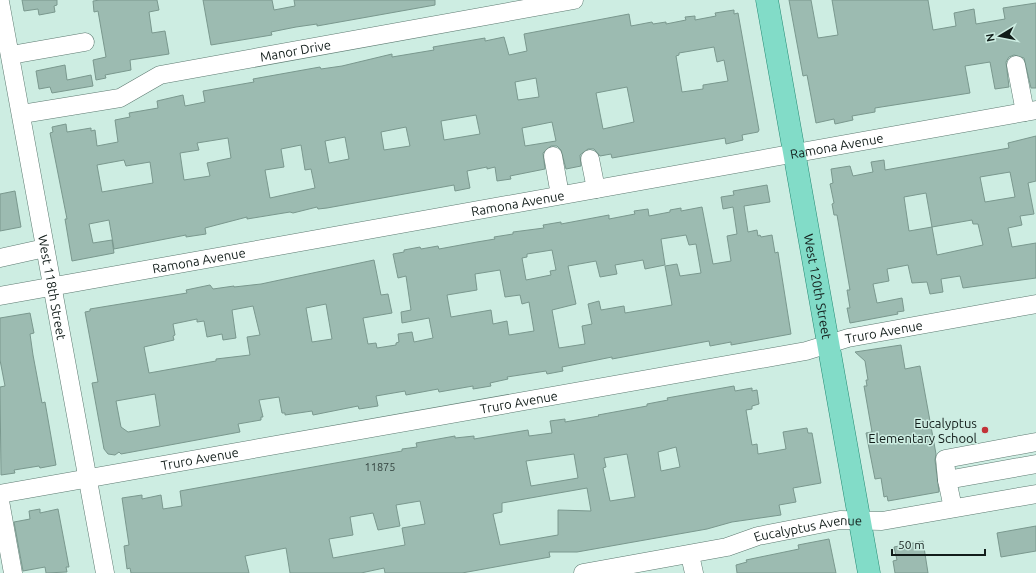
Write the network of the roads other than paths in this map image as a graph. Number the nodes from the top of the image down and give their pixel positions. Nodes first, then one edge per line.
1 (574, 0) edge
2 (767, 0) edge
3 (0, 2) edge
4 (85, 42) dead end
5 (10, 56) junction
6 (1016, 65) dead end
7 (1031, 111) edge
8 (22, 114) junction
9 (794, 154) junction
10 (553, 156) dead end
11 (590, 159) dead end
12 (596, 189) junction
13 (560, 195) junction
14 (45, 248) junction
15 (0, 258) edge
16 (52, 286) junction
17 (0, 296) edge
18 (1036, 304) edge
19 (828, 344) junction
20 (1036, 442) edge
21 (1036, 464) edge
22 (88, 479) junction
23 (947, 480) junction
24 (0, 494) edge
25 (1036, 494) edge
26 (0, 500) edge
27 (953, 508) junction
28 (860, 520) junction
29 (690, 554) junction
30 (13, 573) edge
31 (105, 573) edge
32 (582, 573) edge
33 (694, 573) edge
34 (869, 573) edge

1 - 8 street, Manor Drive
2 - 9 main road, West 120th Street
3 - 5 street, West 118th Street
4 - 5 street
5 - 8 street, West 118th Street
6 - 7 street
7 - 9 street, Ramona Avenue
8 - 14 street, West 118th Street
9 - 12 street, Ramona Avenue
9 - 19 main road, West 120th Street
10 - 13 street
11 - 12 street
12 - 13 street, Ramona Avenue
13 - 16 street, Ramona Avenue
14 - 15 street
14 - 16 street, West 118th Street
16 - 17 street, Ramona Avenue
16 - 22 street, West 118th Street
18 - 19 street, Truro Avenue
19 - 22 street, Truro Avenue
19 - 28 main road, West 120th Street
20 - 23 street
21 - 23 street
22 - 24 street, Truro Avenue
22 - 31 street, West 118th Street
23 - 27 street
25 - 27 street, Eucalyptus Avenue
26 - 30 street
27 - 28 street, Eucalyptus Avenue
28 - 29 street, Eucalyptus Avenue
28 - 34 main road, West 120th Street
29 - 32 street, Eucalyptus Avenue
29 - 33 street

